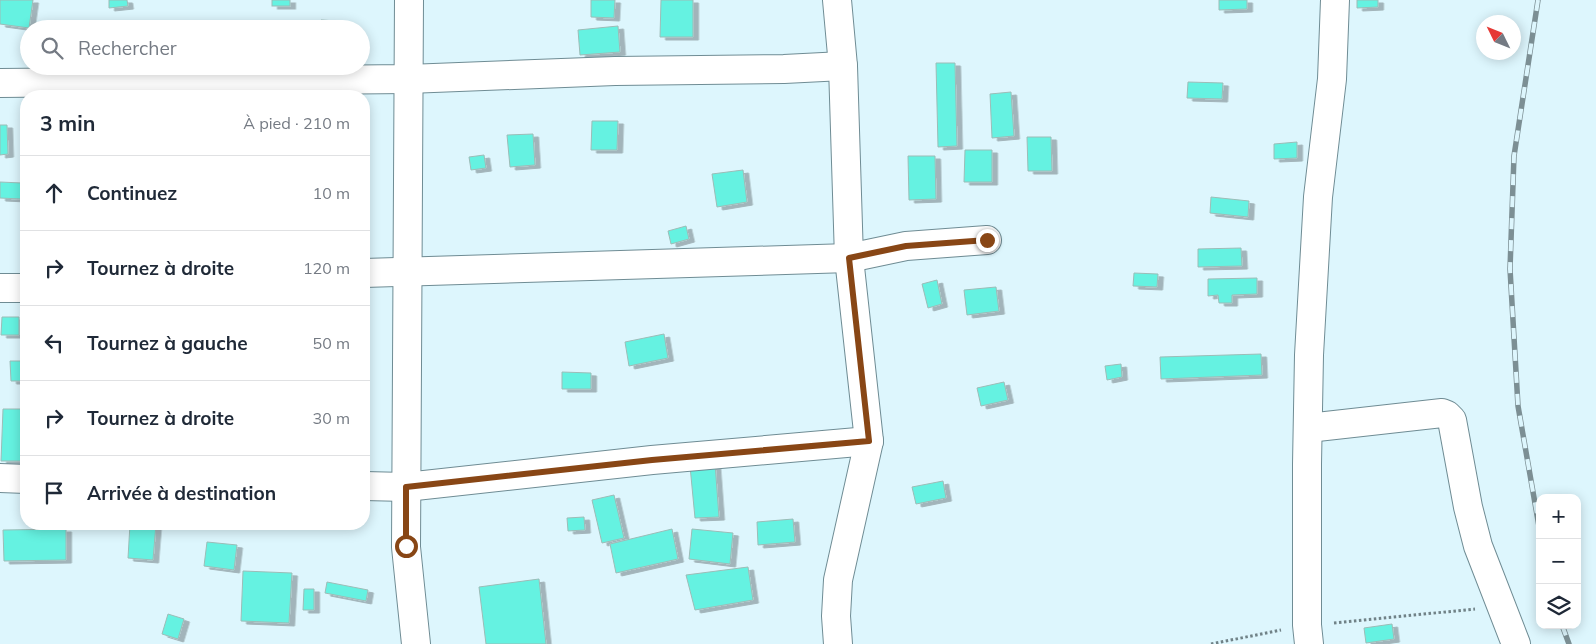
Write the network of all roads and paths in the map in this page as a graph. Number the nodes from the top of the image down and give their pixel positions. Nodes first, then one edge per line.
1 (409, 0) edge
2 (837, 0) edge
3 (1336, 0) edge
4 (843, 66) junction
5 (408, 79) junction
6 (0, 84) edge
7 (987, 240) dead end
8 (849, 258) junction
9 (407, 271) junction
10 (370, 273) edge
11 (0, 288) edge
12 (20, 288) edge
13 (1308, 428) junction
14 (869, 441) junction
15 (0, 478) edge
16 (20, 479) edge
17 (370, 486) edge
18 (406, 487) junction
19 (1500, 607) junction
20 (1308, 635) edge
21 (416, 644) edge
22 (838, 644) edge
23 (1211, 644) edge
24 (1516, 644) edge

1 - 5 street
2 - 4 street
3 - 13 street
4 - 5 street
4 - 8 street
5 - 6 street
5 - 9 street
7 - 8 street
8 - 9 street
8 - 14 street
9 - 10 street
9 - 18 street
11 - 12 street
13 - 19 street
13 - 20 street
14 - 18 street
14 - 22 street
15 - 16 street
17 - 18 street
18 - 21 street
19 - 20 path
19 - 24 street
20 - 23 path

